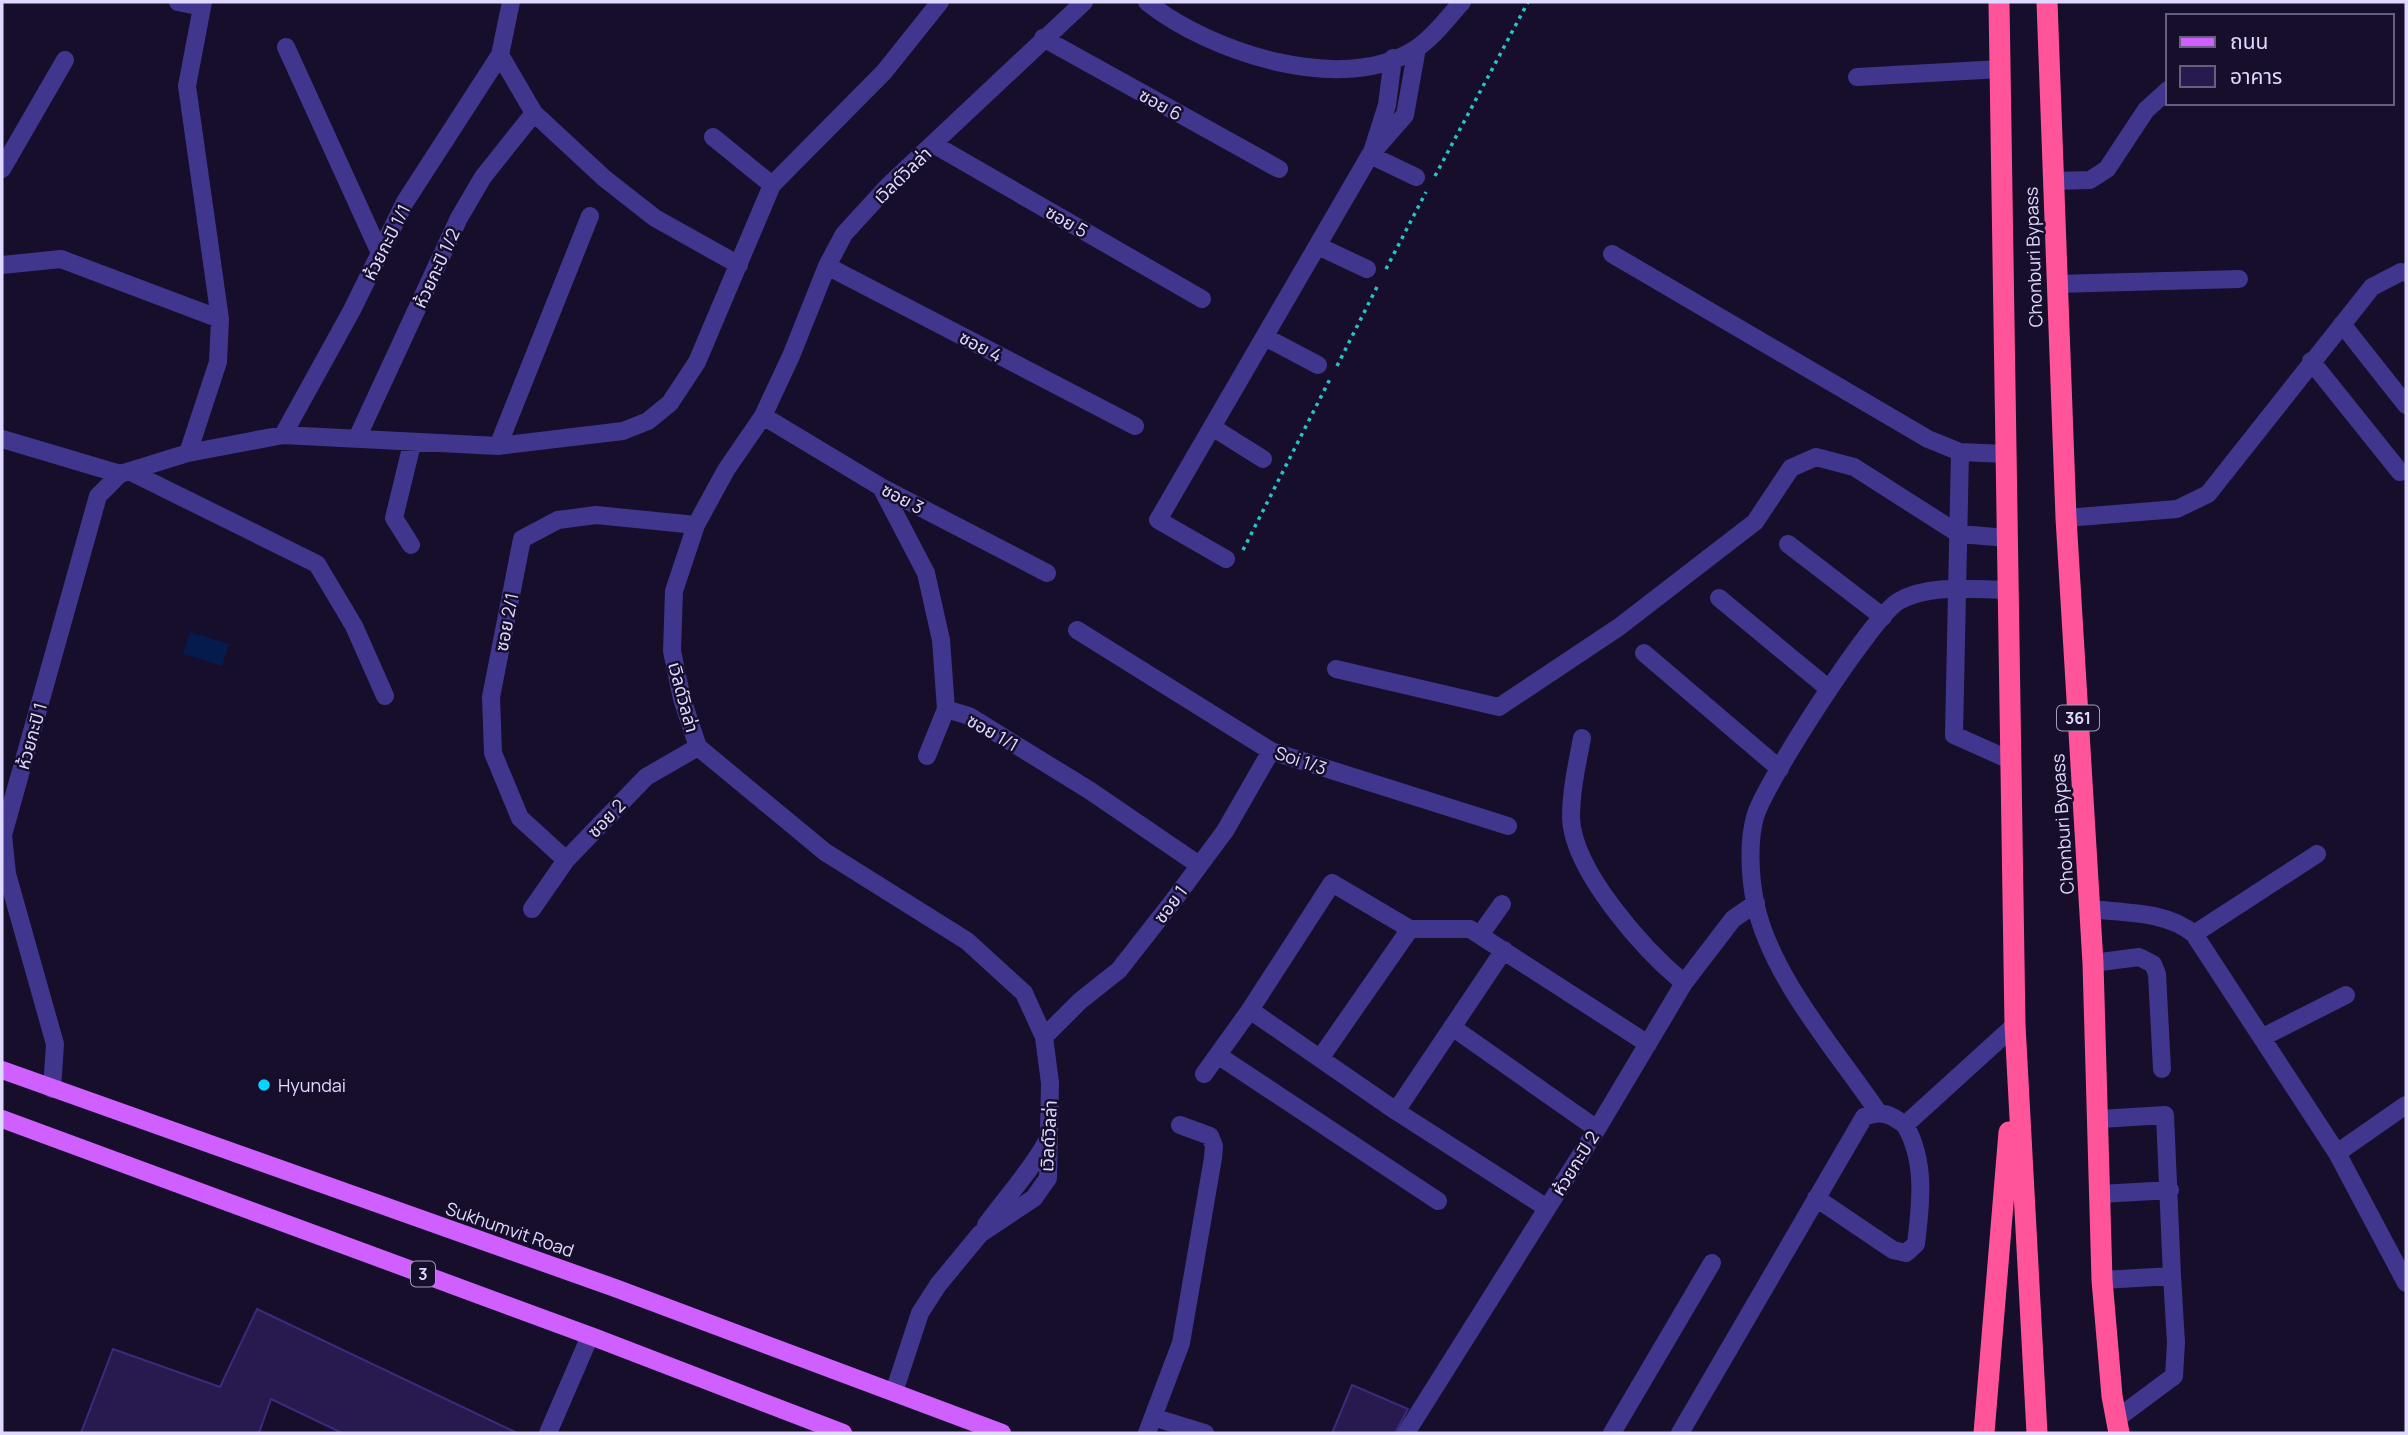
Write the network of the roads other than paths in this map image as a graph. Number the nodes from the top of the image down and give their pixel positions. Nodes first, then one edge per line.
1 (178, 2) edge
2 (511, 2) edge
3 (940, 2) edge
4 (1084, 2) edge
5 (1147, 2) edge
6 (1462, 2) edge
7 (1999, 2) edge
8 (2047, 2) edge
9 (203, 4) edge
10 (1043, 38) junction
11 (286, 47) dead end
12 (1417, 48) junction
13 (500, 55) junction
14 (1394, 58) junction
15 (65, 60) dead end
16 (2001, 69) junction
17 (1857, 77) dead end
18 (2166, 92) edge
19 (534, 113) junction
20 (713, 137) dead end
21 (933, 144) junction
22 (1370, 155) junction
23 (2, 169) edge
24 (1279, 169) dead end
25 (1416, 177) dead end
26 (2053, 181) junction
27 (772, 184) junction
28 (590, 216) dead end
29 (1318, 246) junction
30 (380, 253) junction
31 (1612, 254) dead end
32 (2, 265) edge
33 (740, 265) junction
34 (827, 266) junction
35 (1367, 269) dead end
36 (2406, 273) edge
37 (2239, 279) dead end
38 (2056, 284) junction
39 (1202, 299) dead end
40 (220, 318) junction
41 (2342, 324) junction
42 (1265, 337) junction
43 (2311, 361) junction
44 (1318, 365) dead end
45 (2406, 405) edge
46 (763, 416) junction
47 (1135, 426) dead end
48 (1212, 427) junction
49 (283, 435) junction
50 (358, 436) junction
51 (2, 439) edge
52 (412, 444) junction
53 (498, 446) junction
54 (1960, 452) junction
55 (188, 453) junction
56 (2006, 454) junction
57 (1263, 459) dead end
58 (2400, 472) dead end
59 (125, 473) junction
60 (881, 487) junction
61 (2066, 518) junction
62 (696, 525) junction
63 (1959, 534) junction
64 (2008, 538) junction
65 (1788, 544) dead end
66 (411, 545) dead end
67 (1226, 559) dead end
68 (1047, 573) dead end
69 (1958, 589) junction
70 (2008, 590) junction
71 (1719, 598) dead end
72 (1883, 617) junction
73 (1077, 630) dead end
74 (1644, 653) dead end
75 (1336, 669) dead end
76 (1829, 689) junction
77 (386, 696) dead end
78 (946, 709) junction
79 (1582, 738) dead end
80 (698, 747) junction
81 (1271, 751) junction
82 (927, 756) dead end
83 (2012, 761) junction
84 (1780, 769) junction
85 (1508, 826) dead end
86 (2317, 854) dead end
87 (566, 860) junction
88 (1199, 865) junction
89 (1756, 903) junction
90 (1502, 904) dead end
91 (532, 909) dead end
92 (2090, 909) junction
93 (1410, 929) junction
94 (2194, 934) junction
95 (1480, 935) junction
96 (1504, 950) junction
97 (2093, 962) junction
98 (1684, 983) junction
99 (2346, 995) dead end
100 (1250, 1010) junction
101 (2015, 1025) junction
102 (1452, 1027) junction
103 (1044, 1037) junction
104 (2263, 1037) junction
105 (1648, 1044) junction
106 (2016, 1053) junction
107 (1219, 1056) junction
108 (1321, 1057) junction
109 (2162, 1069) dead end
110 (2, 1070) edge
111 (1204, 1074) dead end
112 (52, 1089) junction
113 (2406, 1105) edge
114 (1396, 1111) junction
115 (1878, 1112) junction
116 (2, 1119) edge
117 (2100, 1119) junction
118 (1180, 1125) dead end
119 (1905, 1125) junction
120 (1597, 1129) junction
121 (2337, 1153) junction
122 (2170, 1190) junction
123 (2101, 1194) junction
124 (1816, 1198) junction
125 (1438, 1201) dead end
126 (1547, 1208) junction
127 (1712, 1263) dead end
128 (2172, 1276) junction
129 (2102, 1280) junction
130 (2406, 1283) edge
131 (590, 1336) junction
132 (894, 1392) junction
133 (1152, 1426) edge
134 (2117, 1427) edge
135 (977, 1428) edge
136 (548, 1433) edge
137 (842, 1433) edge
138 (1002, 1433) edge
139 (1205, 1433) edge
140 (1406, 1433) edge
141 (1612, 1433) edge
142 (1680, 1433) edge
143 (1984, 1433) edge
144 (2037, 1433) edge

1 - 9 street
2 - 13 street
3 - 27 street
4 - 10 street, เวิลด์วิลล่า
5 - 14 street
6 - 12 street
7 - 16 highway, Chonburi Bypass
8 - 26 highway, Chonburi Bypass / 361
9 - 40 street
10 - 21 street, เวิลด์วิลล่า
10 - 24 street, ซอย 6
11 - 30 street
12 - 14 street
12 - 22 street
13 - 19 street
13 - 30 street, ห้วยกะปิ 1/1
14 - 22 street
15 - 23 street
16 - 17 street
16 - 56 highway, Chonburi Bypass
18 - 26 street
19 - 33 street
19 - 50 street, ห้วยกะปิ 1/2
20 - 27 street
21 - 34 street, เวิลด์วิลล่า
21 - 39 street, ซอย 5
22 - 25 street
22 - 29 street
26 - 38 highway, Chonburi Bypass / 361
27 - 33 street
28 - 53 street
29 - 35 street
29 - 42 street
30 - 49 street, ห้วยกะปิ 1/1
31 - 54 street
32 - 40 street
33 - 53 street
34 - 46 street, เวิลด์วิลล่า
34 - 47 street, ซอย 4
36 - 41 street
37 - 38 street
38 - 61 highway, Chonburi Bypass / 361
40 - 55 street
41 - 43 street
41 - 45 street
42 - 44 street
42 - 48 street
43 - 58 street
43 - 61 street
46 - 60 street, ซอย 3
46 - 62 street, เวิลด์วิลล่า
48 - 57 street
48 - 67 street
49 - 50 street
49 - 55 street
50 - 52 street
51 - 59 street
52 - 53 street
52 - 66 street
54 - 56 street
54 - 63 street
55 - 59 street
56 - 64 highway, Chonburi Bypass
59 - 77 street
59 - 112 street, ห้วยกะปิ 1
60 - 68 street, ซอย 3
60 - 78 street, ซอย 1/1
61 - 92 highway, Chonburi Bypass / 361
62 - 80 street, เวิลด์วิลล่า
62 - 87 street, ซอย 2/1
63 - 64 street
63 - 69 street
63 - 75 street
64 - 70 highway, Chonburi Bypass
65 - 72 street
69 - 70 street
69 - 72 street
69 - 83 street
70 - 83 highway, Chonburi Bypass
71 - 76 street
72 - 76 street
73 - 81 street, Soi 1/3
74 - 84 street
76 - 84 street
78 - 82 street
78 - 88 street, ซอย 1/1
79 - 98 street
80 - 87 street, ซอย 2
80 - 103 street, เวิลด์วิลล่า
81 - 85 street, Soi 1/3
81 - 88 street, ซอย 1
83 - 101 highway, Chonburi Bypass
84 - 89 street
86 - 94 street
87 - 91 street, ซอย 2
88 - 103 street, ซอย 1
89 - 98 street, ห้วยกะปิ 2
89 - 115 street
90 - 95 street
92 - 94 street
92 - 97 highway, Chonburi Bypass / 361
93 - 95 street
93 - 100 street
93 - 108 street
94 - 104 street
95 - 96 street
96 - 102 street
96 - 105 street
97 - 109 street
97 - 117 highway, Chonburi Bypass / 361
98 - 105 street, ห้วยกะปิ 2
99 - 104 street
100 - 107 street
100 - 108 street
101 - 106 highway, Chonburi Bypass
101 - 119 street
102 - 114 street
102 - 120 street
103 - 132 street, เวิลด์วิลล่า
104 - 121 street
105 - 120 street, ห้วยกะปิ 2
106 - 143 highway
106 - 144 highway
107 - 111 street
107 - 125 street
108 - 114 street
110 - 112 main road, Sukhumvit Road
112 - 132 main road, Sukhumvit Road
113 - 121 street
114 - 126 street
115 - 119 street
115 - 124 street
116 - 131 main road, 3
117 - 122 street
117 - 123 highway, Chonburi Bypass / 361
118 - 133 street
119 - 124 street
120 - 126 street, ห้วยกะปิ 2
121 - 130 street
122 - 123 street
122 - 128 street
123 - 129 highway, Chonburi Bypass / 361
124 - 142 street
126 - 140 street, ห้วยกะปิ 2
127 - 141 street
128 - 129 street
128 - 134 street
129 - 134 highway, Chonburi Bypass / 361
131 - 136 street
131 - 137 main road, 3
132 - 135 main road, Sukhumvit Road
133 - 139 street
135 - 138 main road, Sukhumvit Road

